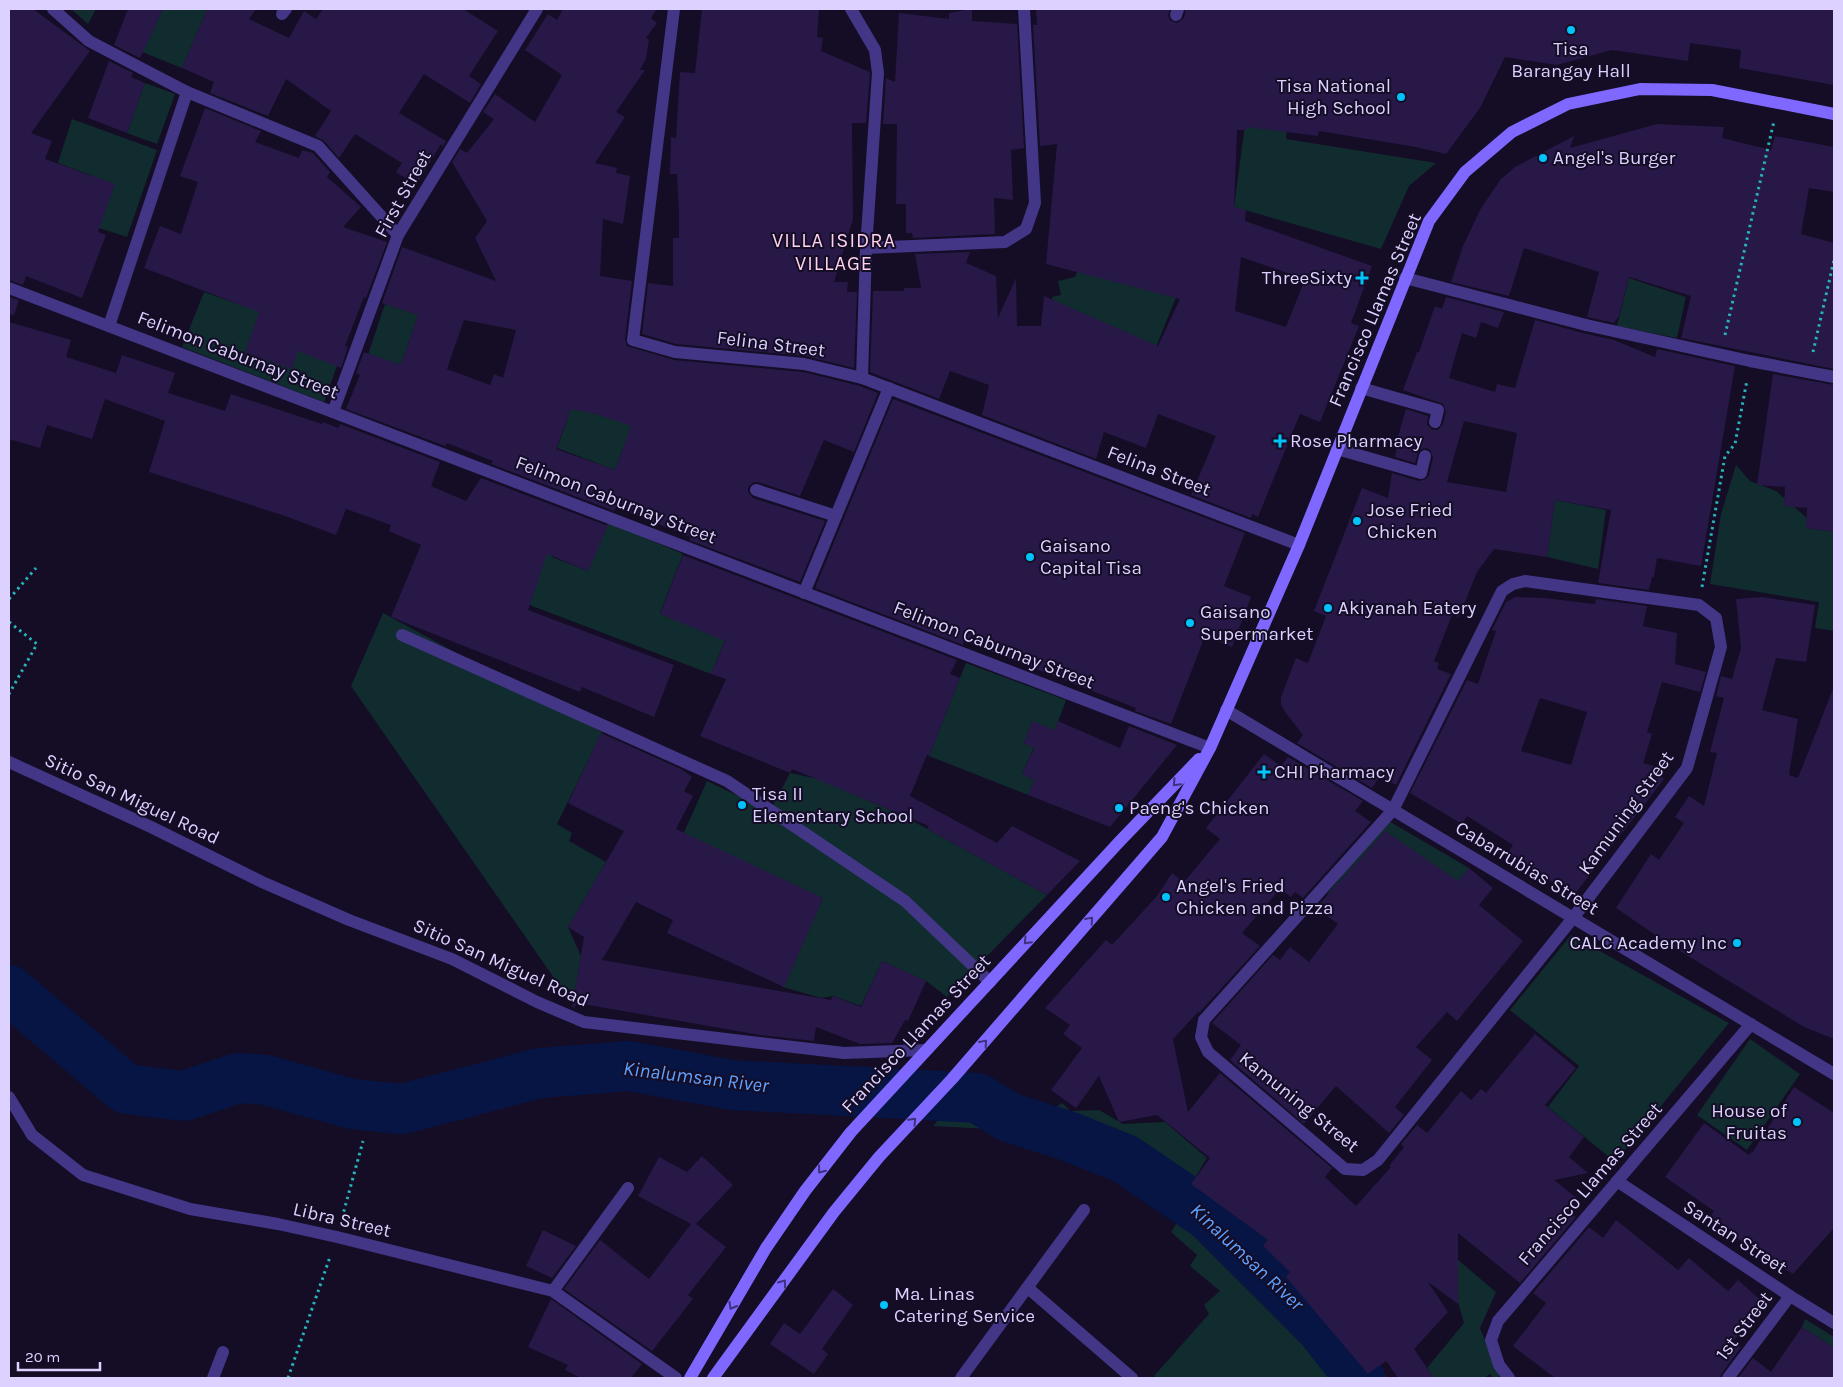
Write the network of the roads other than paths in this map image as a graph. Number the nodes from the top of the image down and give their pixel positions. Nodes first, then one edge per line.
1 (53, 9) edge
2 (537, 9) edge
3 (674, 9) edge
4 (850, 9) edge
5 (1024, 9) edge
6 (187, 92) junction
7 (1834, 114) edge
8 (398, 236) junction
9 (866, 248) junction
10 (1405, 278) junction
11 (9, 288) edge
12 (109, 326) junction
13 (1834, 376) edge
14 (862, 378) junction
15 (889, 388) junction
16 (1361, 388) junction
17 (333, 412) junction
18 (1435, 422) dead end
19 (1337, 449) junction
20 (1425, 456) dead end
21 (756, 490) dead end
22 (836, 516) junction
23 (1299, 545) junction
24 (804, 593) junction
25 (402, 635) dead end
26 (1226, 710) junction
27 (1210, 748) junction
28 (9, 762) edge
29 (1393, 810) junction
30 (1573, 918) junction
31 (990, 982) junction
32 (1751, 1024) junction
33 (925, 1050) junction
34 (1834, 1074) edge
35 (9, 1097) edge
36 (1617, 1181) junction
37 (628, 1188) dead end
38 (1084, 1210) dead end
39 (1028, 1288) junction
40 (553, 1291) junction
41 (1790, 1296) junction
42 (1834, 1323) edge
43 (223, 1352) dead end
44 (213, 1378) edge
45 (676, 1378) edge
46 (690, 1378) edge
47 (713, 1378) edge
48 (961, 1378) edge
49 (1132, 1378) edge
50 (1509, 1378) edge
51 (1728, 1378) edge

1 - 6 street
2 - 8 street, First Street
3 - 14 street, Felina Street
4 - 9 street
5 - 9 street
6 - 8 street
6 - 12 street
7 - 10 main road, Francisco Llamas Street
8 - 17 street, First Street
9 - 14 street
10 - 13 street
10 - 16 main road, Francisco Llamas Street
11 - 12 street, Felimon Caburnay Street
12 - 17 street, Felimon Caburnay Street
14 - 15 street, Felina Street
15 - 22 street
15 - 23 street, Felina Street
16 - 18 street
16 - 19 main road, Francisco Llamas Street
17 - 24 street, Felimon Caburnay Street
19 - 20 street
19 - 23 main road, Francisco Llamas Street
21 - 22 street
22 - 24 street
23 - 26 main road, Francisco Llamas Street
24 - 27 street, Felimon Caburnay Street
25 - 31 street
26 - 27 main road, Francisco Llamas Street
26 - 29 street, Cabarrubias Street
27 -> 31 main road, Francisco Llamas Street
47 -> 27 main road, Francisco Llamas Street
28 - 33 street, Sitio San Miguel Road
29 - 30 street, Cabarrubias Street
29 - 30 street, Kamuning Street
29 - 30 street, Kamuning Street
30 - 32 street, Cabarrubias Street
31 - 33 main road, Francisco Llamas Street
32 - 34 street, Cabarrubias Street
32 - 36 street, Francisco Llamas Street
33 -> 46 main road, Francisco Llamas Street
35 - 40 street, Libra Street
36 - 41 street, Santan Street
36 - 50 street, Francisco Llamas Street
37 - 40 street
38 - 39 street
39 - 48 street
39 - 49 street
40 - 45 street, Libra Street
41 - 42 street, Santan Street
41 - 51 street, 1st Street
43 - 44 street

